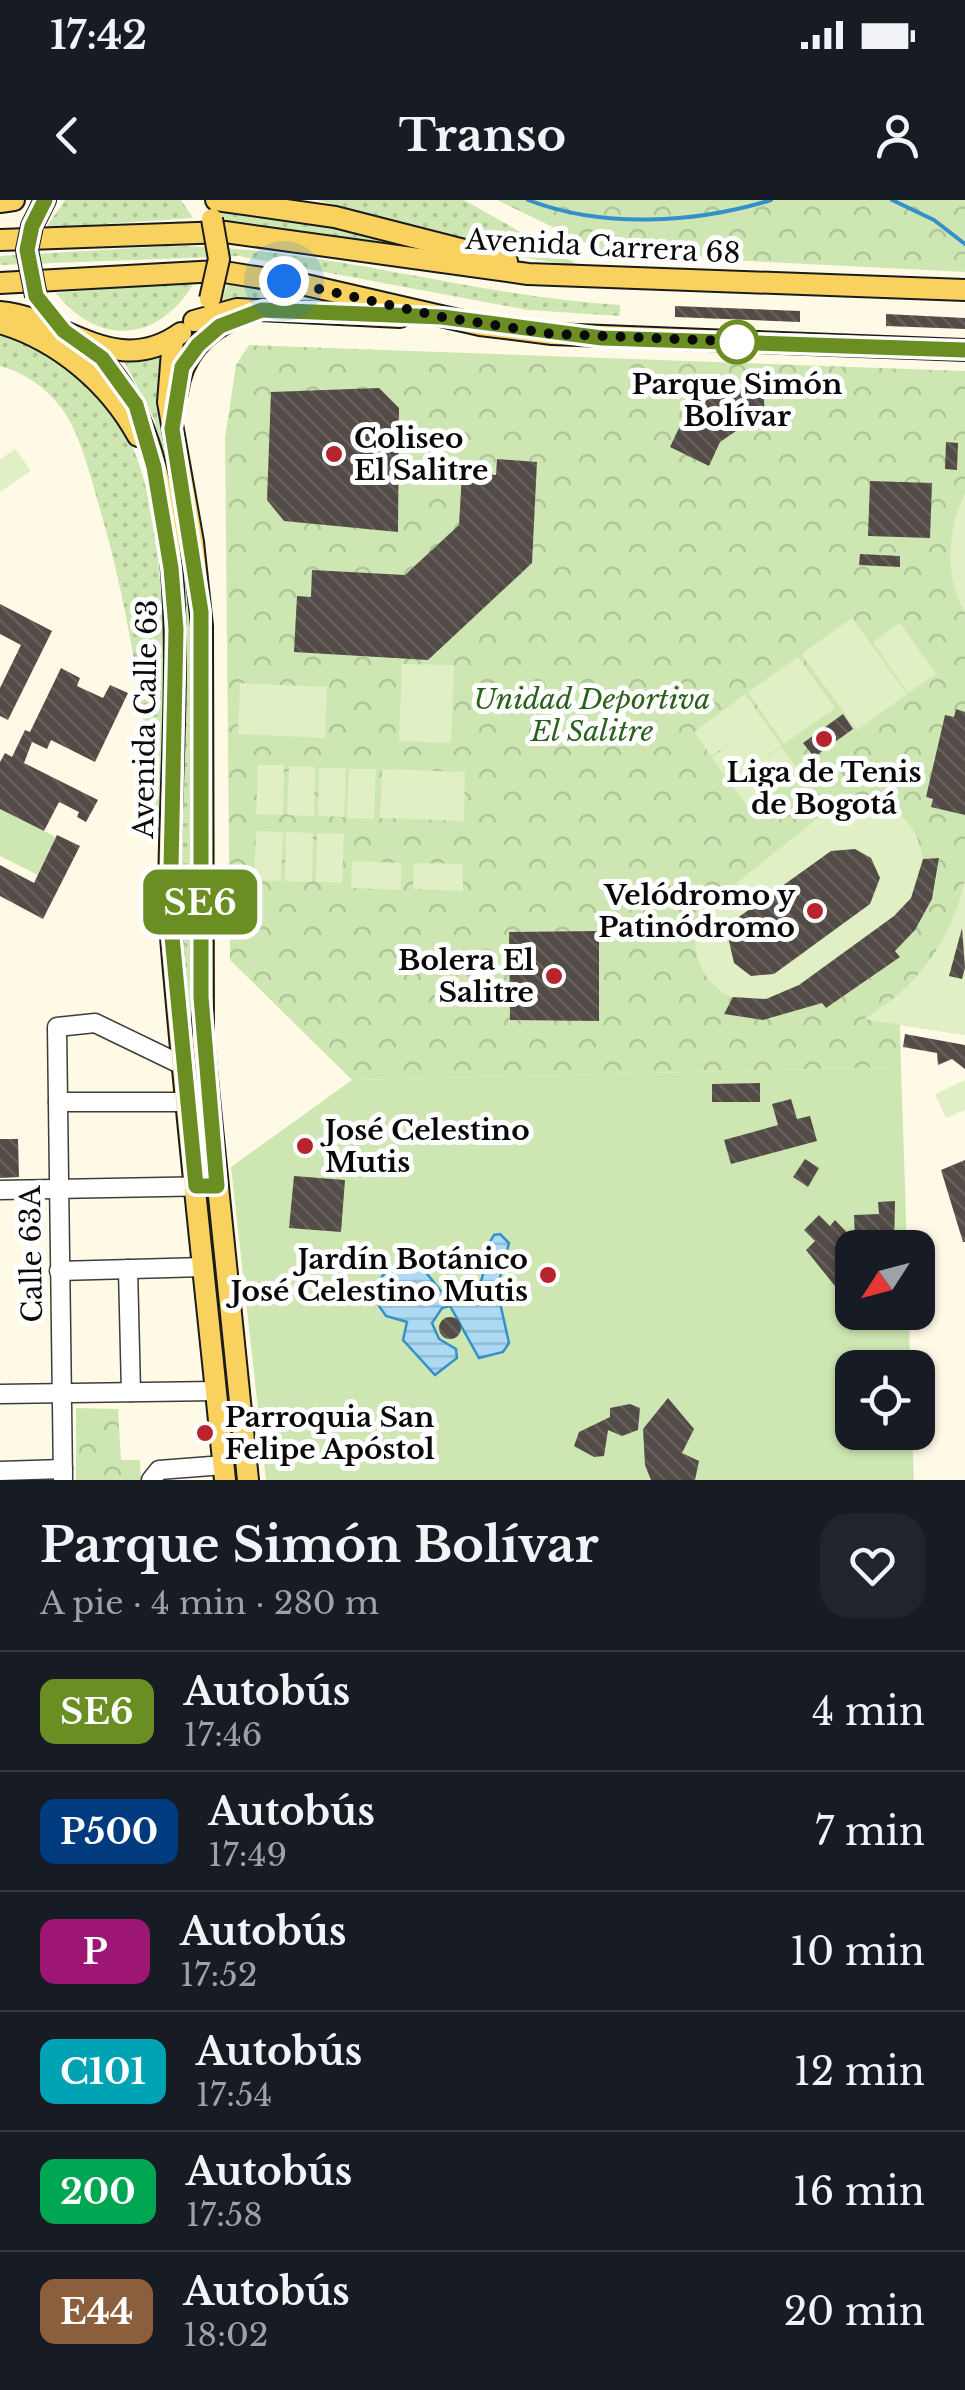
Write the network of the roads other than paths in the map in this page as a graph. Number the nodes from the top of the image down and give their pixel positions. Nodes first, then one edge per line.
1 (14, 200) edge
2 (45, 200) edge
3 (201, 200) edge
4 (0, 202) edge
5 (263, 204) edge
6 (214, 210) edge
7 (0, 240) edge
8 (562, 276) junction
9 (0, 283) edge
10 (965, 290) edge
11 (262, 310) junction
12 (0, 312) edge
13 (442, 317) junction
14 (194, 322) junction
15 (0, 323) edge
16 (72, 337) junction
17 (174, 338) junction
18 (965, 350) edge
19 (172, 429) junction
20 (154, 467) junction
21 (184, 1066) junction
22 (58, 1102) junction
23 (188, 1102) junction
24 (206, 1186) junction
25 (58, 1189) junction
26 (0, 1190) edge
27 (204, 1267) junction
28 (128, 1269) junction
29 (59, 1271) junction
30 (131, 1392) junction
31 (216, 1392) junction
32 (61, 1393) junction
33 (0, 1394) edge
34 (0, 1471) edge
35 (224, 1472) edge
36 (63, 1475) edge
37 (152, 1478) edge
38 (248, 1480) edge

1 - 4 main road
2 - 16 main road, Avenida Calle 63, bridge
3 - 6 main road
5 - 6 main road
5 - 8 main road
6 - 14 main road, bridge
7 - 8 main road, Avenida Carrera 68
8 - 10 main road, Avenida Carrera 68
9 - 13 main road
11 - 13 main road
11 - 14 main road
11 - 19 main road
12 - 16 main road
13 - 18 main road
14 - 17 main road
15 - 20 main road
16 - 17 main road
16 - 20 main road, Avenida Calle 63
17 - 19 main road, Avenida Calle 63
19 - 24 main road, Avenida Calle 63
20 - 21 main road, Avenida Calle 63
21 - 22 street, Calle 63A
21 - 23 main road, Avenida Calle 63
22 - 23 street
22 - 25 street, Calle 63A
23 - 24 main road, Avenida Calle 63
24 - 25 street
24 - 27 main road, Avenida Calle 63
24 - 38 main road, Avenida Calle 63
25 - 26 street
25 - 29 street, Calle 63A
27 - 28 street
27 - 31 main road, Avenida Calle 63
28 - 29 street
28 - 30 street
29 - 32 street, Calle 63A
30 - 31 street
30 - 32 street
31 - 35 main road, Avenida Calle 63
32 - 33 street
32 - 36 street, Calle 63A
34 - 36 street
35 - 37 street

